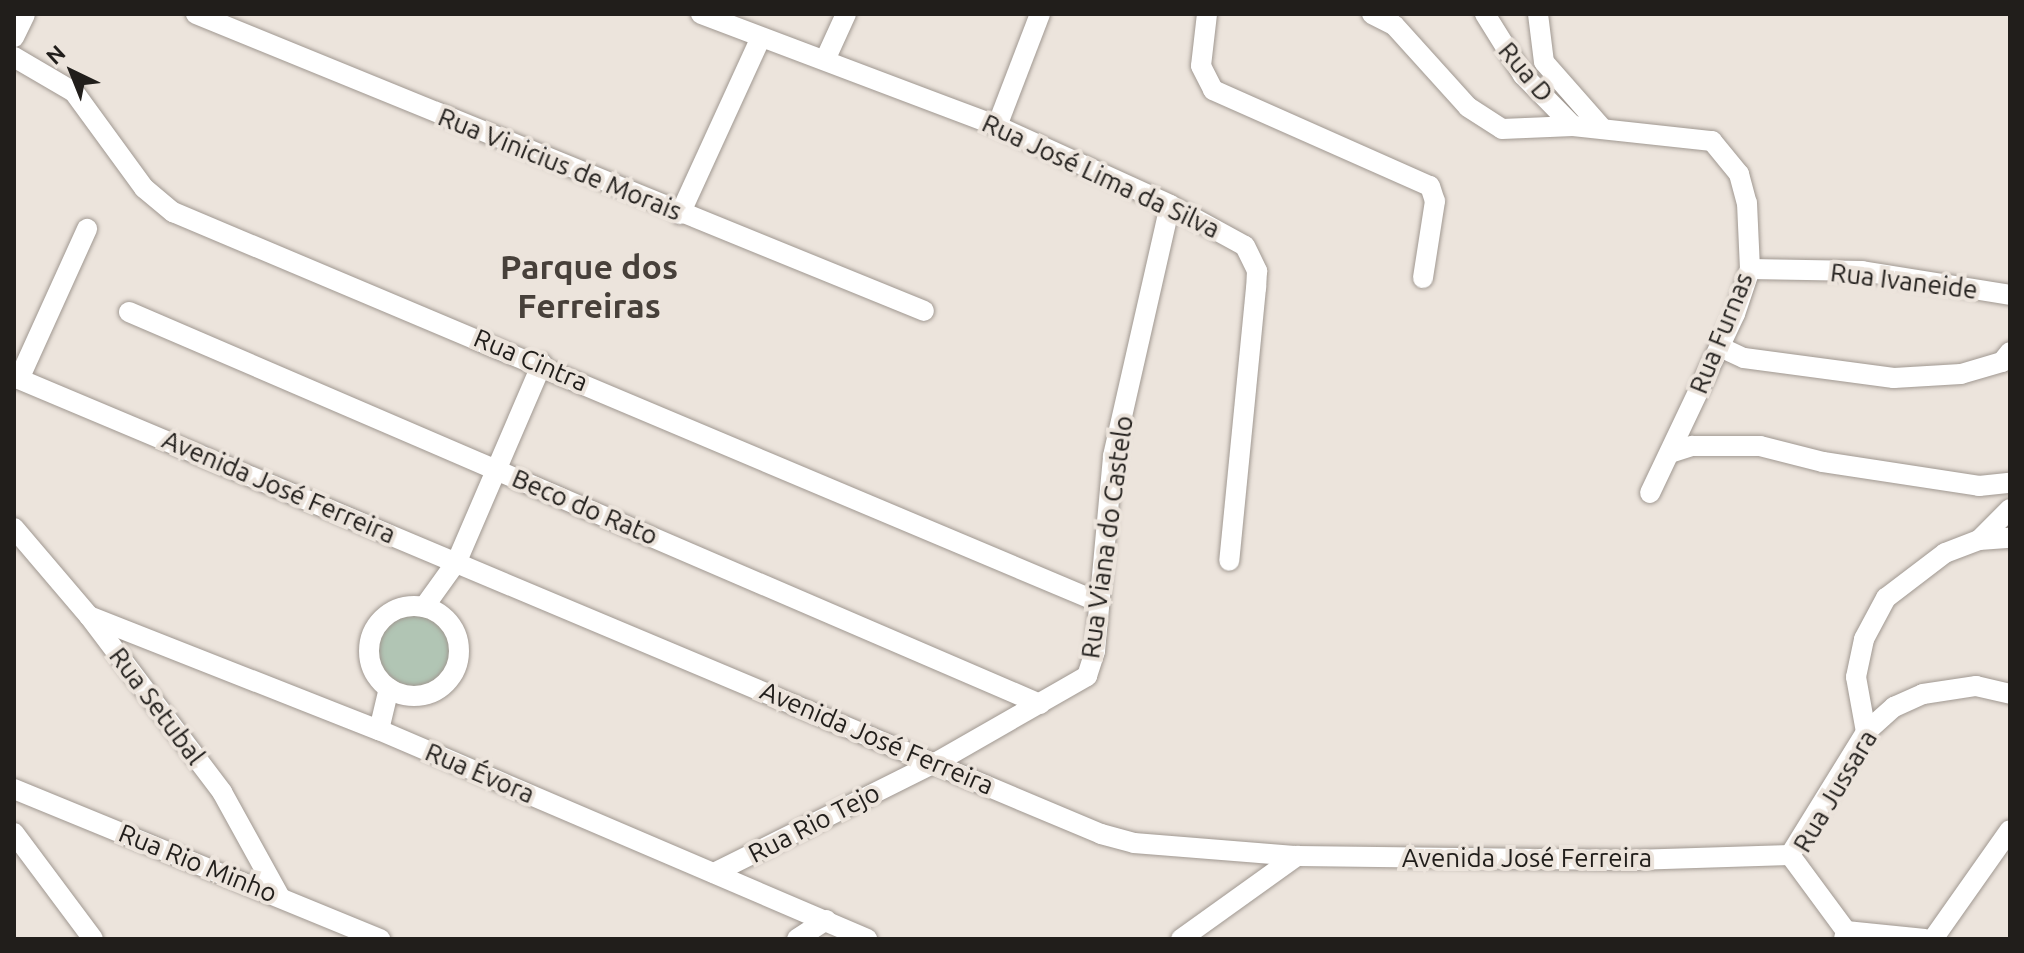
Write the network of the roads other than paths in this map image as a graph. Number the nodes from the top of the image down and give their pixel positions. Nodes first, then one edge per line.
1 (25, 14) edge
2 (196, 14) edge
3 (701, 14) edge
4 (846, 14) edge
5 (1040, 14) edge
6 (1207, 14) edge
7 (1372, 14) edge
8 (1485, 14) edge
9 (1538, 14) edge
10 (14, 37) edge
11 (760, 39) junction
12 (14, 57) edge
13 (825, 60) junction
14 (997, 126) junction
15 (1573, 126) junction
16 (1602, 128) junction
17 (1170, 205) junction
18 (680, 214) junction
19 (87, 229) dead end
20 (1750, 269) junction
21 (1423, 278) dead end
22 (2010, 295) edge
23 (924, 311) dead end
24 (129, 312) dead end
25 (1720, 347) junction
26 (2010, 352) edge
27 (542, 364) junction
28 (17, 378) edge
29 (1670, 453) junction
30 (498, 469) junction
31 (2010, 483) edge
32 (1650, 493) dead end
33 (2010, 509) edge
34 (14, 528) edge
35 (2010, 538) edge
36 (1979, 540) junction
37 (457, 561) junction
38 (1229, 561) dead end
39 (1096, 601) junction
40 (424, 607) junction
41 (89, 616) junction
42 (389, 688) junction
43 (2010, 694) edge
44 (1040, 704) junction
45 (379, 730) junction
46 (1866, 732) junction
47 (937, 762) junction
48 (14, 789) edge
49 (2010, 830) edge
50 (14, 833) edge
51 (1790, 855) junction
52 (1297, 856) junction
53 (714, 873) junction
54 (280, 897) junction
55 (826, 920) junction
56 (1845, 935) edge
57 (93, 939) edge
58 (380, 939) edge
59 (797, 939) edge
60 (867, 939) edge
61 (1181, 939) edge
62 (1925, 939) edge
63 (1933, 939) edge

1 - 10 street
2 - 18 street, Rua Vinicius de Morais
3 - 11 street, Rua José Lima da Silva
4 - 13 street
5 - 14 street
6 - 21 street
7 - 15 street, Rua Furnas
8 - 15 street, Rua D
9 - 16 street
11 - 13 street, Rua José Lima da Silva
11 - 18 street
12 - 27 street, Rua Cintra
13 - 14 street, Rua José Lima da Silva
14 - 17 street, Rua José Lima da Silva
15 - 16 street, Rua Furnas
16 - 20 street, Rua Furnas
17 - 38 street, Rua José Lima da Silva
17 - 39 street, Rua Viana do Castelo
18 - 23 street, Rua Vinicius de Morais
19 - 28 street
20 - 22 street, Rua Ivaneide
20 - 25 street, Rua Furnas
24 - 30 street, Beco do Rato
25 - 26 street
25 - 29 street, Rua Furnas
27 - 30 street
27 - 39 street, Rua Cintra
28 - 37 street, Avenida José Ferreira
29 - 31 street
29 - 32 street, Rua Furnas
30 - 37 street
30 - 44 street, Beco do Rato
33 - 36 street
34 - 41 street, Rua Setubal
35 - 36 street
36 - 46 street
37 - 40 street
37 - 47 street, Avenida José Ferreira
39 - 44 street, Rua Viana do Castelo
40 - 42 street
40 - 42 street
41 - 45 street, Rua Évora
41 - 54 street, Rua Setubal
42 - 45 street
43 - 46 street, Rua Jussara
44 - 47 street, Rua Rio Tejo
45 - 53 street, Rua Évora
46 - 51 street, Rua Jussara
47 - 52 street, Avenida José Ferreira
47 - 53 street, Rua Rio Tejo
48 - 54 street, Rua Rio Minho
49 - 63 street
50 - 57 street
51 - 52 street, Avenida José Ferreira
51 - 56 street, Rua Jussara
52 - 61 street
53 - 55 street, Rua Évora
54 - 58 street, Rua Rio Minho
55 - 59 street
55 - 60 street, Rua Évora
56 - 62 street

